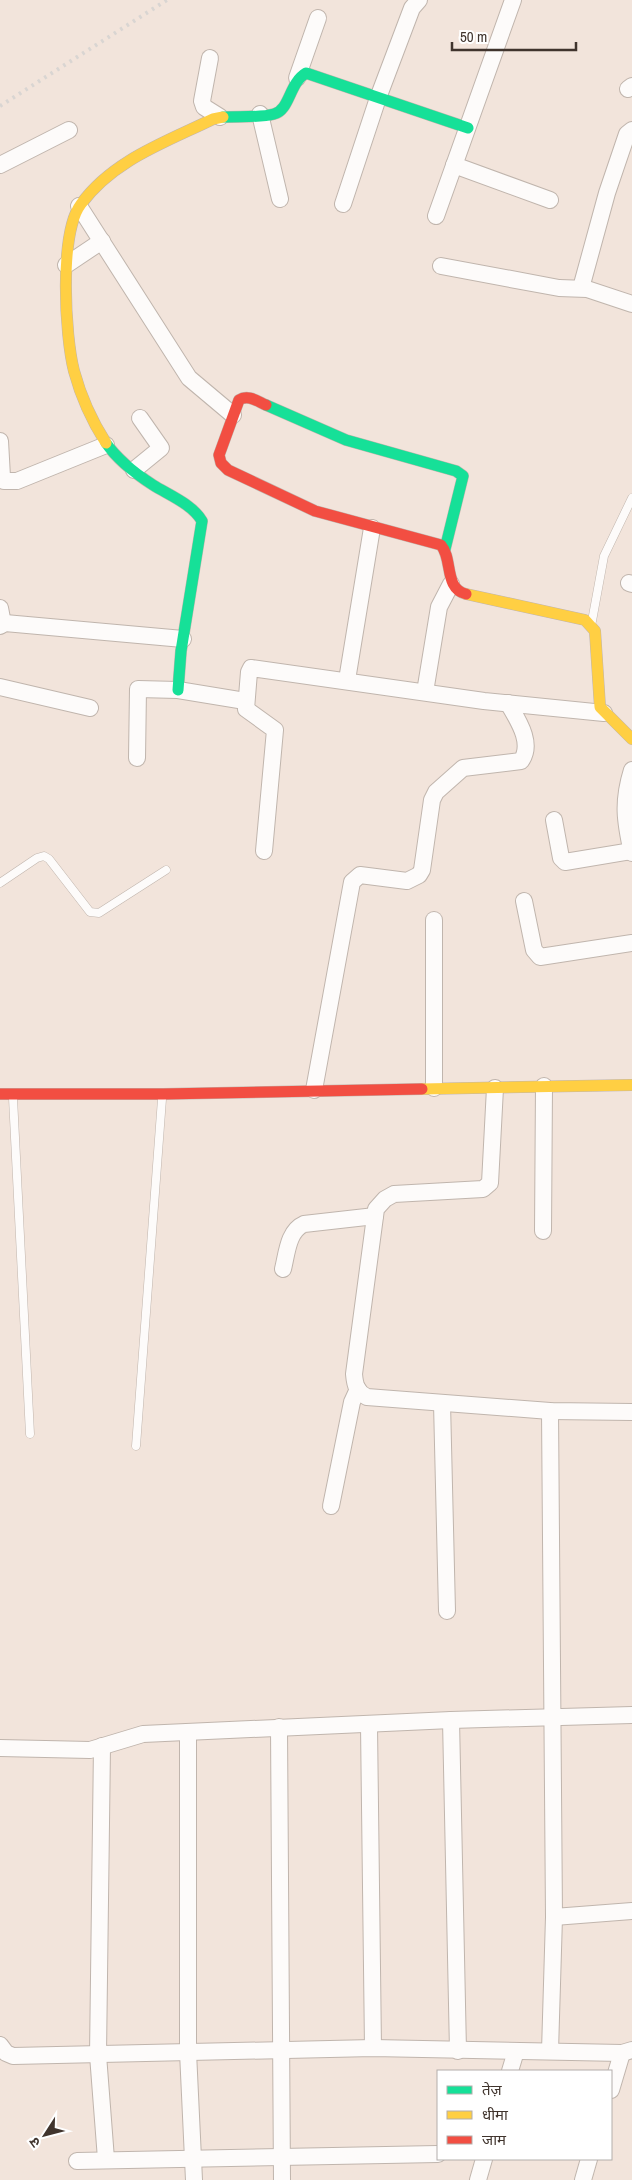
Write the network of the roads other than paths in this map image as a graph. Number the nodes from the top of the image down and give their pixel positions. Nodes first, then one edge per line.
1 (419, 0) edge
2 (513, 0) edge
3 (318, 18) dead end
4 (210, 58) dead end
5 (298, 78) junction
6 (378, 98) junction
7 (260, 114) junction
8 (220, 117) junction
9 (468, 128) junction
10 (69, 130) dead end
11 (632, 130) edge
12 (0, 165) edge
13 (454, 165) junction
14 (280, 199) dead end
15 (550, 200) dead end
16 (343, 204) dead end
17 (79, 206) junction
18 (436, 216) dead end
19 (102, 241) junction
20 (66, 265) junction
21 (441, 266) dead end
22 (581, 288) junction
23 (632, 304) edge
24 (233, 415) junction
25 (140, 418) dead end
26 (0, 441) edge
27 (106, 445) junction
28 (134, 470) junction
29 (632, 498) edge
30 (372, 528) junction
31 (445, 549) junction
32 (451, 584) junction
33 (1, 619) edge
34 (591, 625) junction
35 (183, 639) junction
36 (347, 680) junction
37 (0, 687) edge
38 (178, 690) junction
39 (425, 692) junction
40 (245, 701) junction
41 (508, 703) junction
42 (90, 708) dead end
43 (604, 713) junction
44 (632, 739) edge
45 (137, 758) dead end
46 (632, 770) edge
47 (554, 820) dead end
48 (264, 851) dead end
49 (632, 852) edge
50 (166, 870) dead end
51 (0, 883) edge
52 (524, 902) dead end
53 (434, 920) dead end
54 (632, 943) edge
55 (632, 1085) edge
56 (544, 1086) junction
57 (434, 1088) junction
58 (495, 1088) junction
59 (314, 1090) junction
60 (0, 1094) edge
61 (12, 1094) junction
62 (163, 1094) junction
63 (375, 1216) junction
64 (543, 1231) dead end
65 (283, 1269) dead end
66 (358, 1389) junction
67 (442, 1403) junction
68 (550, 1411) junction
69 (632, 1412) edge
70 (30, 1434) dead end
71 (136, 1446) dead end
72 (331, 1506) dead end
73 (448, 1611) dead end
74 (632, 1715) edge
75 (552, 1717) junction
76 (451, 1720) junction
77 (369, 1725) junction
78 (279, 1727) junction
79 (188, 1732) junction
80 (102, 1746) junction
81 (0, 1748) edge
82 (632, 1911) edge
83 (554, 1917) junction
84 (0, 2045) edge
85 (374, 2048) junction
86 (279, 2050) junction
87 (458, 2051) junction
88 (516, 2051) junction
89 (550, 2051) junction
90 (627, 2051) edge
91 (188, 2052) junction
92 (98, 2055) junction
93 (510, 2070) edge
94 (612, 2088) edge
95 (437, 2154) edge
96 (281, 2156) junction
97 (192, 2158) junction
98 (106, 2159) junction
99 (77, 2160) dead end
100 (484, 2160) edge
101 (590, 2160) edge
102 (194, 2180) edge
103 (282, 2180) edge
104 (478, 2180) edge
105 (583, 2180) edge

1 - 6 street
2 - 9 street
3 - 5 street
4 - 8 street
5 - 6 main road
5 - 7 main road
6 - 9 main road
6 - 16 street
7 - 8 main road
7 - 14 street
8 - 17 main road
9 - 13 street
10 - 12 street
11 - 22 street
13 - 15 street
13 - 18 street
17 - 19 street
17 - 20 main road
19 - 20 street
19 - 24 street
20 - 27 main road
21 - 22 street
22 - 23 street
24 - 30 main road
24 - 31 main road
25 - 28 street
26 - 27 street
27 - 28 main road
28 - 35 main road
29 - 34 lane
30 - 31 main road
30 - 36 street
31 - 32 main road
32 - 34 main road
32 - 39 street
33 - 35 street
34 - 43 main road
35 - 38 main road
36 - 39 street
36 - 40 street
37 - 42 street
38 - 40 street
38 - 45 street
39 - 41 street
40 - 48 street
41 - 43 street
41 - 59 street
43 - 44 main road
46 - 49 street
47 - 49 street
50 - 51 lane
52 - 54 street
53 - 57 street
55 - 56 main road
56 - 58 main road
56 - 64 street
57 - 58 main road
57 - 59 main road
58 - 63 street
59 - 62 main road
60 - 61 main road
61 - 62 main road
61 - 70 lane
62 - 71 lane
63 - 65 street
63 - 66 street
66 - 67 street
66 - 72 street
67 - 68 street
67 - 73 street
68 - 69 street
68 - 75 street
74 - 75 street
75 - 76 street
75 - 83 street
76 - 77 street
76 - 87 street
77 - 78 street
77 - 85 street
78 - 79 street
78 - 86 street
79 - 80 street
79 - 91 street
80 - 81 street
80 - 92 street
82 - 83 street
83 - 89 street
84 - 92 street
85 - 86 street
85 - 87 street
86 - 91 street
86 - 96 street
87 - 88 street
88 - 89 street
88 - 93 street
89 - 90 street
90 - 94 street
91 - 92 street
91 - 97 street
92 - 98 street
95 - 96 street
96 - 97 street
96 - 103 street
97 - 98 street
97 - 102 street
98 - 99 street
100 - 104 street
101 - 105 street

